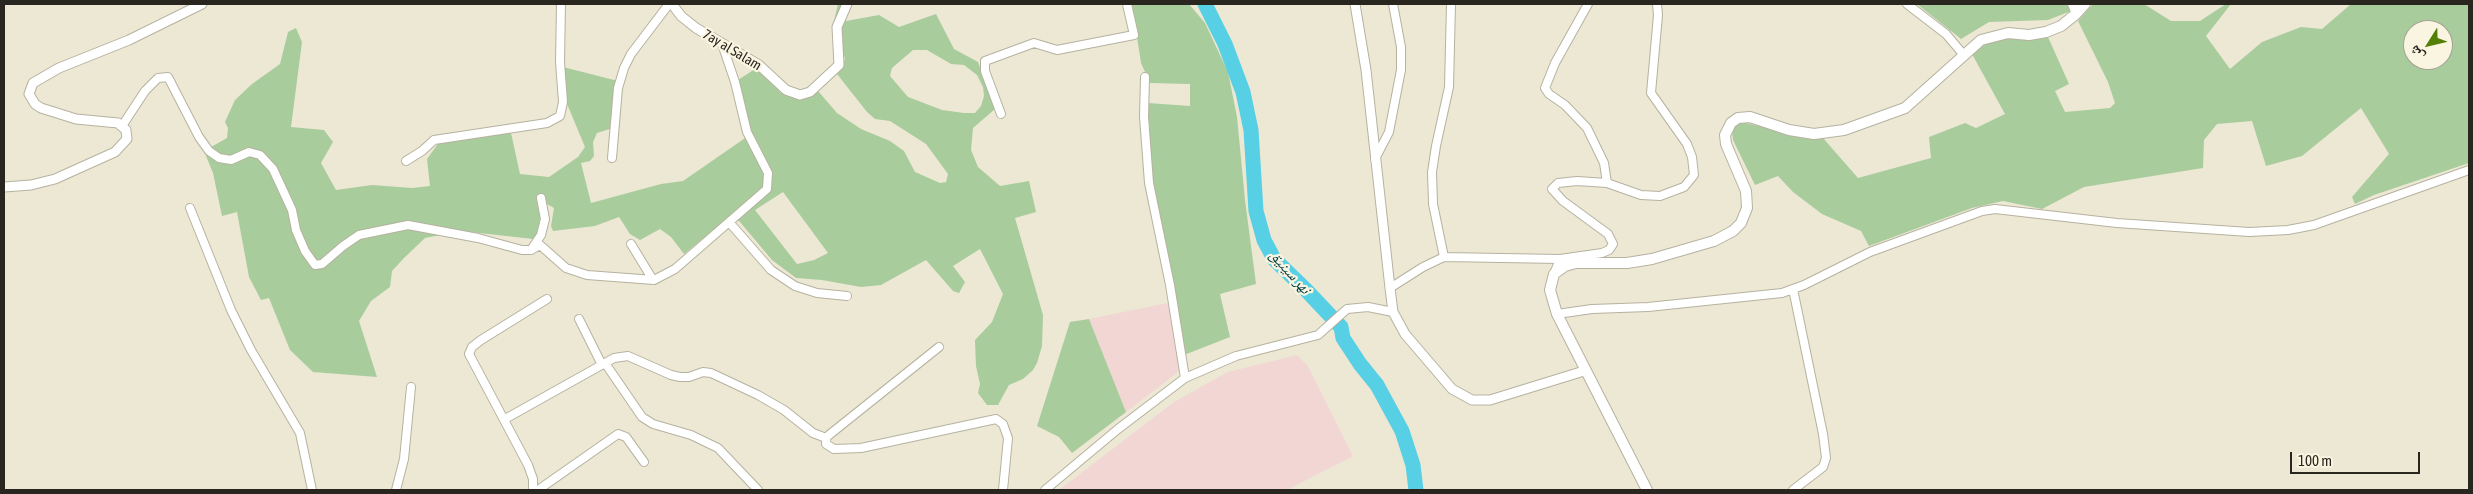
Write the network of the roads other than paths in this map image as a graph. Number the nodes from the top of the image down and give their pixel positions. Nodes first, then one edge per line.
1 (202, 4) edge
2 (561, 4) edge
3 (670, 4) edge
4 (847, 4) edge
5 (1127, 4) edge
6 (1355, 4) edge
7 (1393, 4) edge
8 (1451, 4) edge
9 (1588, 4) edge
10 (1657, 4) edge
11 (1907, 4) edge
12 (2072, 4) edge
13 (2085, 4) edge
14 (2076, 14) junction
15 (722, 44) junction
16 (1963, 54) junction
17 (1145, 77) dead end
18 (1001, 114) dead end
19 (122, 126) junction
20 (612, 158) dead end
21 (1375, 159) junction
22 (406, 161) dead end
23 (2469, 170) edge
24 (1607, 183) junction
25 (4, 187) edge
26 (542, 198) dead end
27 (190, 208) dead end
28 (729, 222) junction
29 (631, 244) dead end
30 (531, 250) junction
31 (1444, 257) junction
32 (1560, 258) junction
33 (1554, 274) junction
34 (653, 280) junction
35 (1390, 288) junction
36 (1793, 289) junction
37 (847, 296) dead end
38 (547, 299) dead end
39 (1393, 312) junction
40 (1557, 314) junction
41 (579, 319) dead end
42 (939, 347) dead end
43 (604, 364) junction
44 (1584, 371) junction
45 (1186, 378) junction
46 (411, 388) dead end
47 (505, 419) junction
48 (826, 438) junction
49 (644, 462) dead end
50 (312, 490) edge
51 (396, 490) edge
52 (533, 490) edge
53 (538, 490) edge
54 (758, 490) edge
55 (1003, 490) edge
56 (1045, 490) edge
57 (1647, 490) edge
58 (1793, 490) edge

1 - 19 street
2 - 22 street
3 - 15 street, 7ay al Salam
3 - 20 street
4 - 15 street, 7ay al Salam
5 - 18 street
6 - 21 street
7 - 21 street
8 - 31 street
9 - 24 street
10 - 24 street
11 - 16 street
12 - 14 street
13 - 14 main road
14 - 16 main road
15 - 28 street
16 - 33 main road
17 - 45 street
19 - 25 street
19 - 30 street
21 - 35 street
23 - 36 street
24 - 32 street
26 - 30 street
27 - 50 street
28 - 34 street
28 - 37 street
29 - 34 street
30 - 34 street
31 - 32 street
31 - 35 street
32 - 33 street
33 - 40 main road
35 - 39 street
36 - 40 street
36 - 58 street
38 - 47 street
39 - 44 street
39 - 45 street
40 - 44 main road
41 - 43 street
42 - 48 street
43 - 47 street
43 - 48 street
43 - 54 street
44 - 57 main road
45 - 56 street
46 - 51 street
47 - 52 street
48 - 55 street
49 - 53 street

